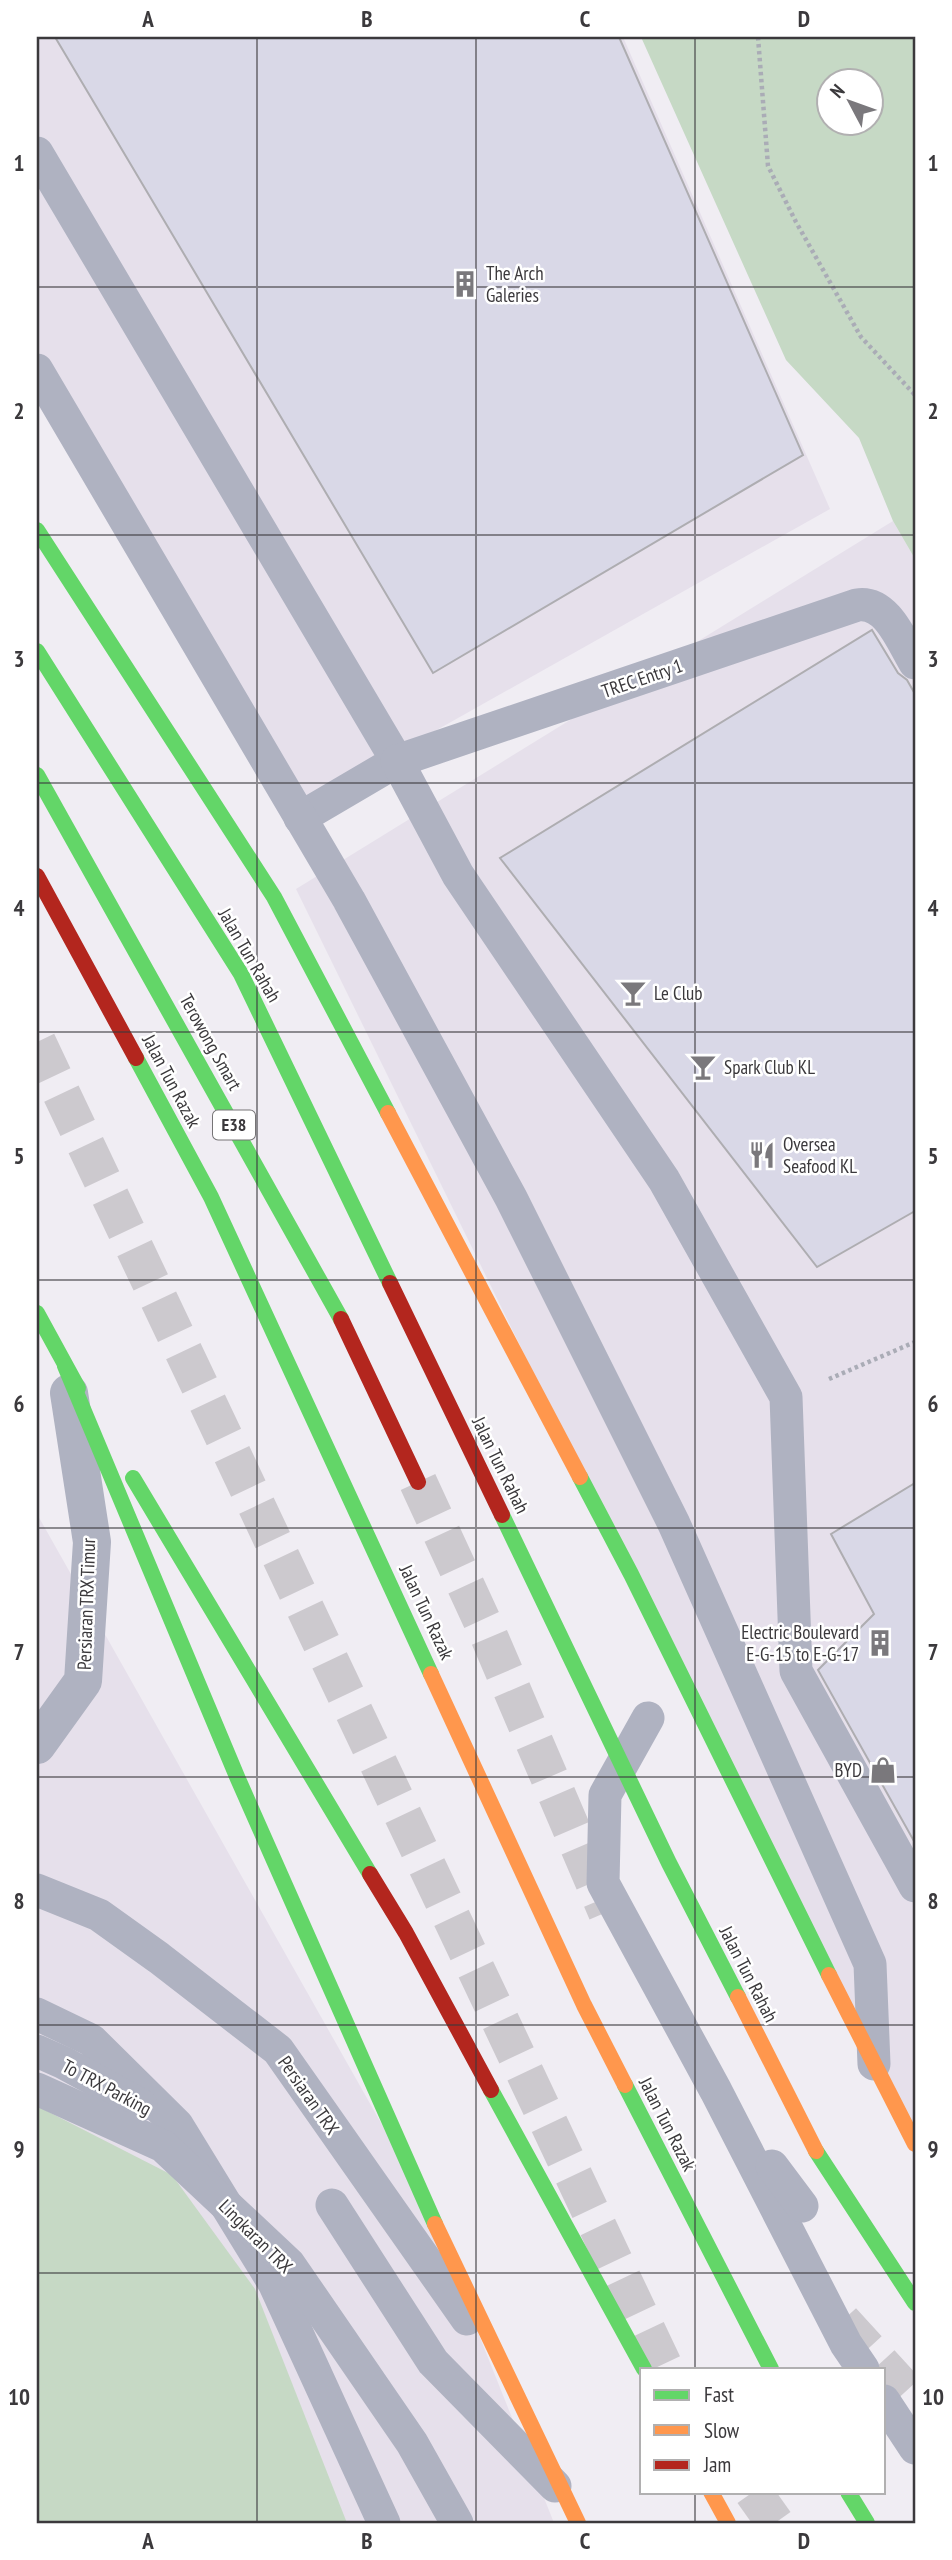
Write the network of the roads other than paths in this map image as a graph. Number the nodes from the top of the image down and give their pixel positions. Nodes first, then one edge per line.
1 (37, 153) edge
2 (37, 370) edge
3 (37, 530) edge
4 (37, 651) edge
5 (915, 663) edge
6 (397, 761) junction
7 (37, 775) edge
8 (300, 818) junction
9 (37, 876) edge
10 (37, 1313) edge
11 (65, 1366) junction
12 (418, 1482) tunnel mouth
13 (648, 1718) dead end
14 (37, 1745) edge
15 (915, 1886) edge
16 (37, 1890) edge
17 (37, 2014) edge
18 (37, 2051) edge
19 (874, 2066) junction
20 (37, 2089) edge
21 (716, 2091) junction
22 (911, 2124) edge
23 (177, 2125) junction
24 (332, 2205) dead end
25 (802, 2206) dead end
26 (915, 2304) edge
27 (642, 2368) edge
28 (770, 2368) edge
29 (862, 2368) edge
30 (509, 2378) junction
31 (886, 2404) edge
32 (915, 2448) edge
33 (712, 2494) edge
34 (849, 2494) edge
35 (572, 2511) edge
36 (384, 2523) edge
37 (457, 2523) edge
38 (728, 2523) edge
39 (867, 2523) edge

1 - 6 lane
2 - 8 lane
3 - 19 main road
4 - 26 main road, Jalan Tun Rahah, bridge
5 - 6 lane, TREC Entry 1
6 - 8 lane, TREC Entry 1
6 - 15 lane
7 - 12 main road, Terowong Smart / E38
8 - 19 lane
9 - 28 main road, Jalan Tun Razak
10 - 11 main road
11 - 14 street, Persiaran TRX Timur
11 - 27 main road
11 - 30 main road
13 - 21 lane
16 - 30 lane, Persiaran TRX
17 - 23 lane
18 - 23 lane, To TRX Parking
19 - 22 main road
20 - 37 lane, Lingkaran TRX, bridge
21 - 25 lane
21 - 29 lane
23 - 36 lane
24 - 35 lane
30 - 35 main road
31 - 32 lane
33 - 38 main road
34 - 39 main road

